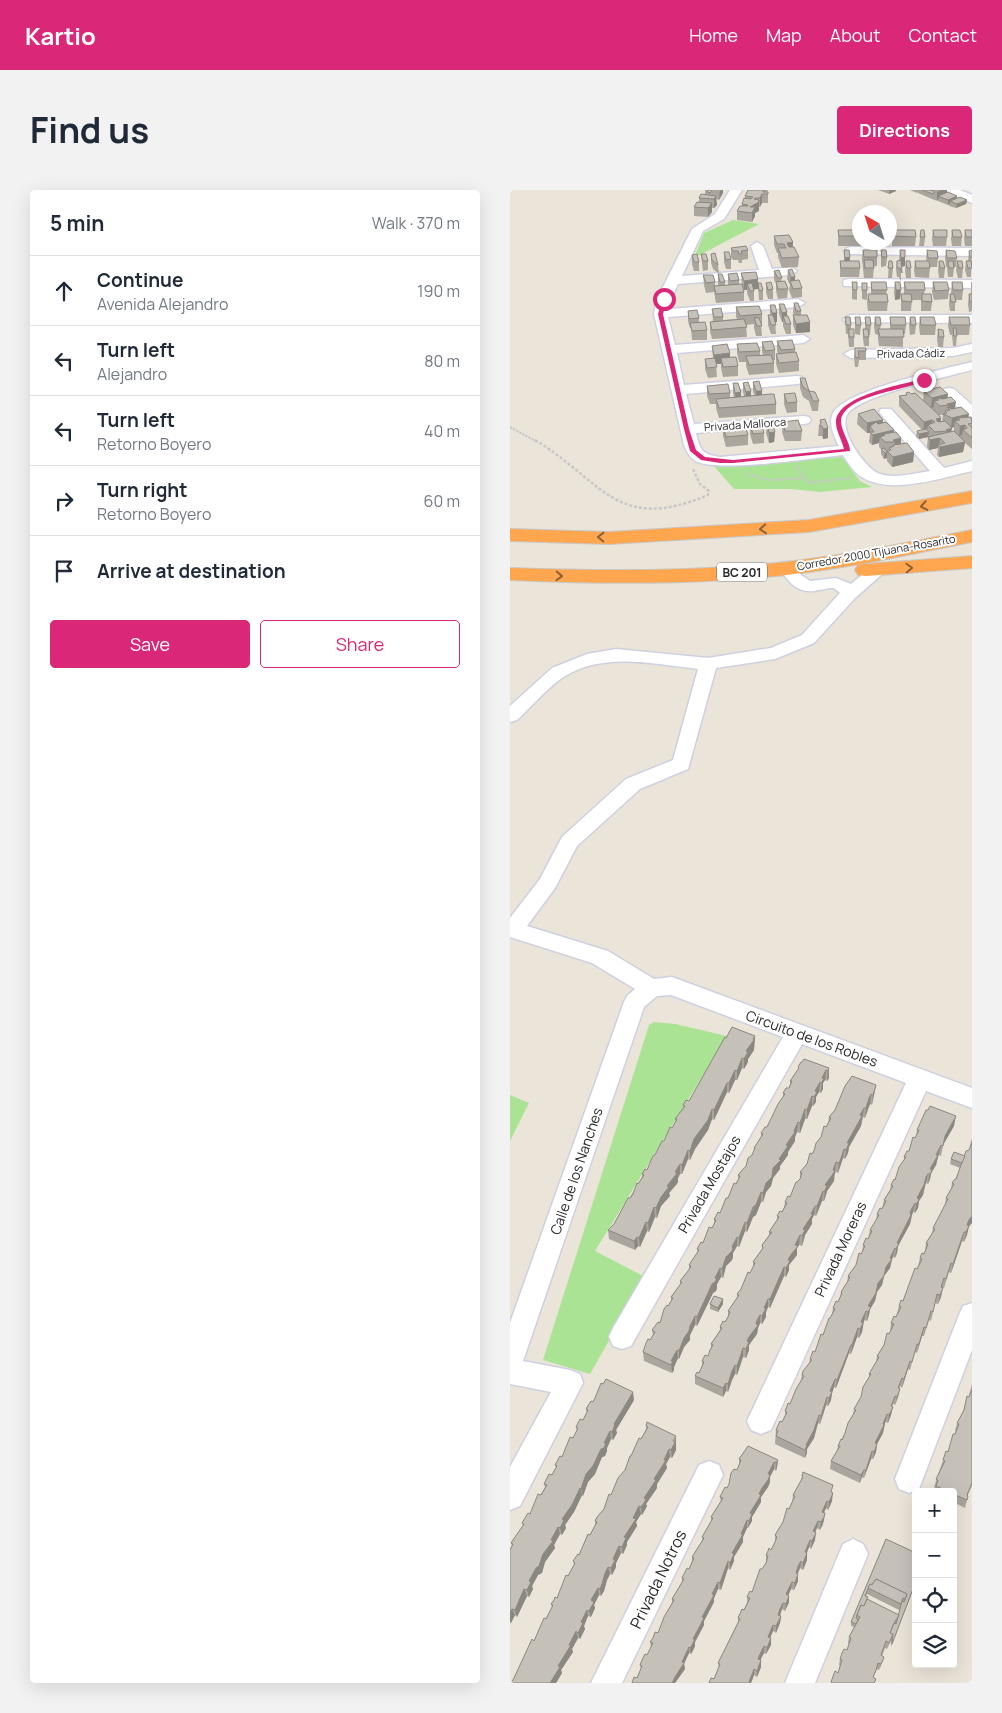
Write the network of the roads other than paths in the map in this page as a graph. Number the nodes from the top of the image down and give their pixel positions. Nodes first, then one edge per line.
1 (736, 190) edge
2 (950, 190) edge
3 (972, 199) edge
4 (757, 246) dead end
5 (851, 252) edge
6 (972, 252) edge
7 (791, 271) edge
8 (766, 273) junction
9 (674, 280) junction
10 (849, 283) dead end
11 (972, 284) edge
12 (798, 303) edge
13 (661, 314) junction
14 (850, 319) edge
15 (972, 319) edge
16 (803, 339) dead end
17 (972, 348) edge
18 (668, 350) junction
19 (850, 354) dead end
20 (972, 366) edge
21 (796, 380) dead end
22 (679, 390) junction
23 (949, 392) edge
24 (886, 412) dead end
25 (972, 414) edge
26 (804, 420) dead end
27 (686, 429) junction
28 (848, 450) junction
29 (972, 466) edge
30 (940, 473) junction
31 (972, 497) edge
32 (510, 535) edge
33 (972, 536) edge
34 (972, 562) edge
35 (880, 569) junction
36 (789, 571) junction
37 (510, 574) edge
38 (849, 594) junction
39 (708, 664) junction
40 (510, 716) edge
41 (511, 929) edge
42 (651, 988) junction
43 (797, 1032) junction
44 (920, 1078) junction
45 (972, 1098) edge
46 (972, 1315) edge
47 (622, 1337) dead end
48 (510, 1361) edge
49 (510, 1371) edge
50 (761, 1421) dead end
51 (709, 1475) dead end
52 (910, 1479) dead end
53 (510, 1496) edge
54 (853, 1554) dead end
55 (606, 1683) edge
56 (800, 1683) edge

1 - 9 street
2 - 3 street
4 - 8 street
5 - 6 street
7 - 8 street
8 - 9 street
9 - 13 street
10 - 11 street
12 - 13 street
13 - 18 street
14 - 15 street
16 - 18 street
17 - 19 street, Privada Cádiz
18 - 22 street
20 - 28 street
21 - 22 street
22 - 27 street
23 - 25 street
24 - 30 street
26 - 27 street, Privada Mallorca
27 - 28 street
28 - 30 street
29 - 30 street
31 -> 32 highway
33 - 36 highway, Corredor 2000 Tijuana-Rosarito / BC 201
35 -> 34 highway
35 - 36 highway
35 - 38 street
37 -> 36 highway, BC 201
36 - 38 street
38 - 39 street
39 - 40 street
39 - 41 street
41 - 42 street
42 - 43 street, Circuito de los Robles
42 - 48 street, Calle de los Nanches
43 - 44 street, Circuito de los Robles
43 - 47 street, Privada Mostajos
44 - 45 street, Circuito de los Robles
44 - 50 street, Privada Moreras
46 - 52 street
49 - 53 street
51 - 55 street, Privada Notros
54 - 56 street

